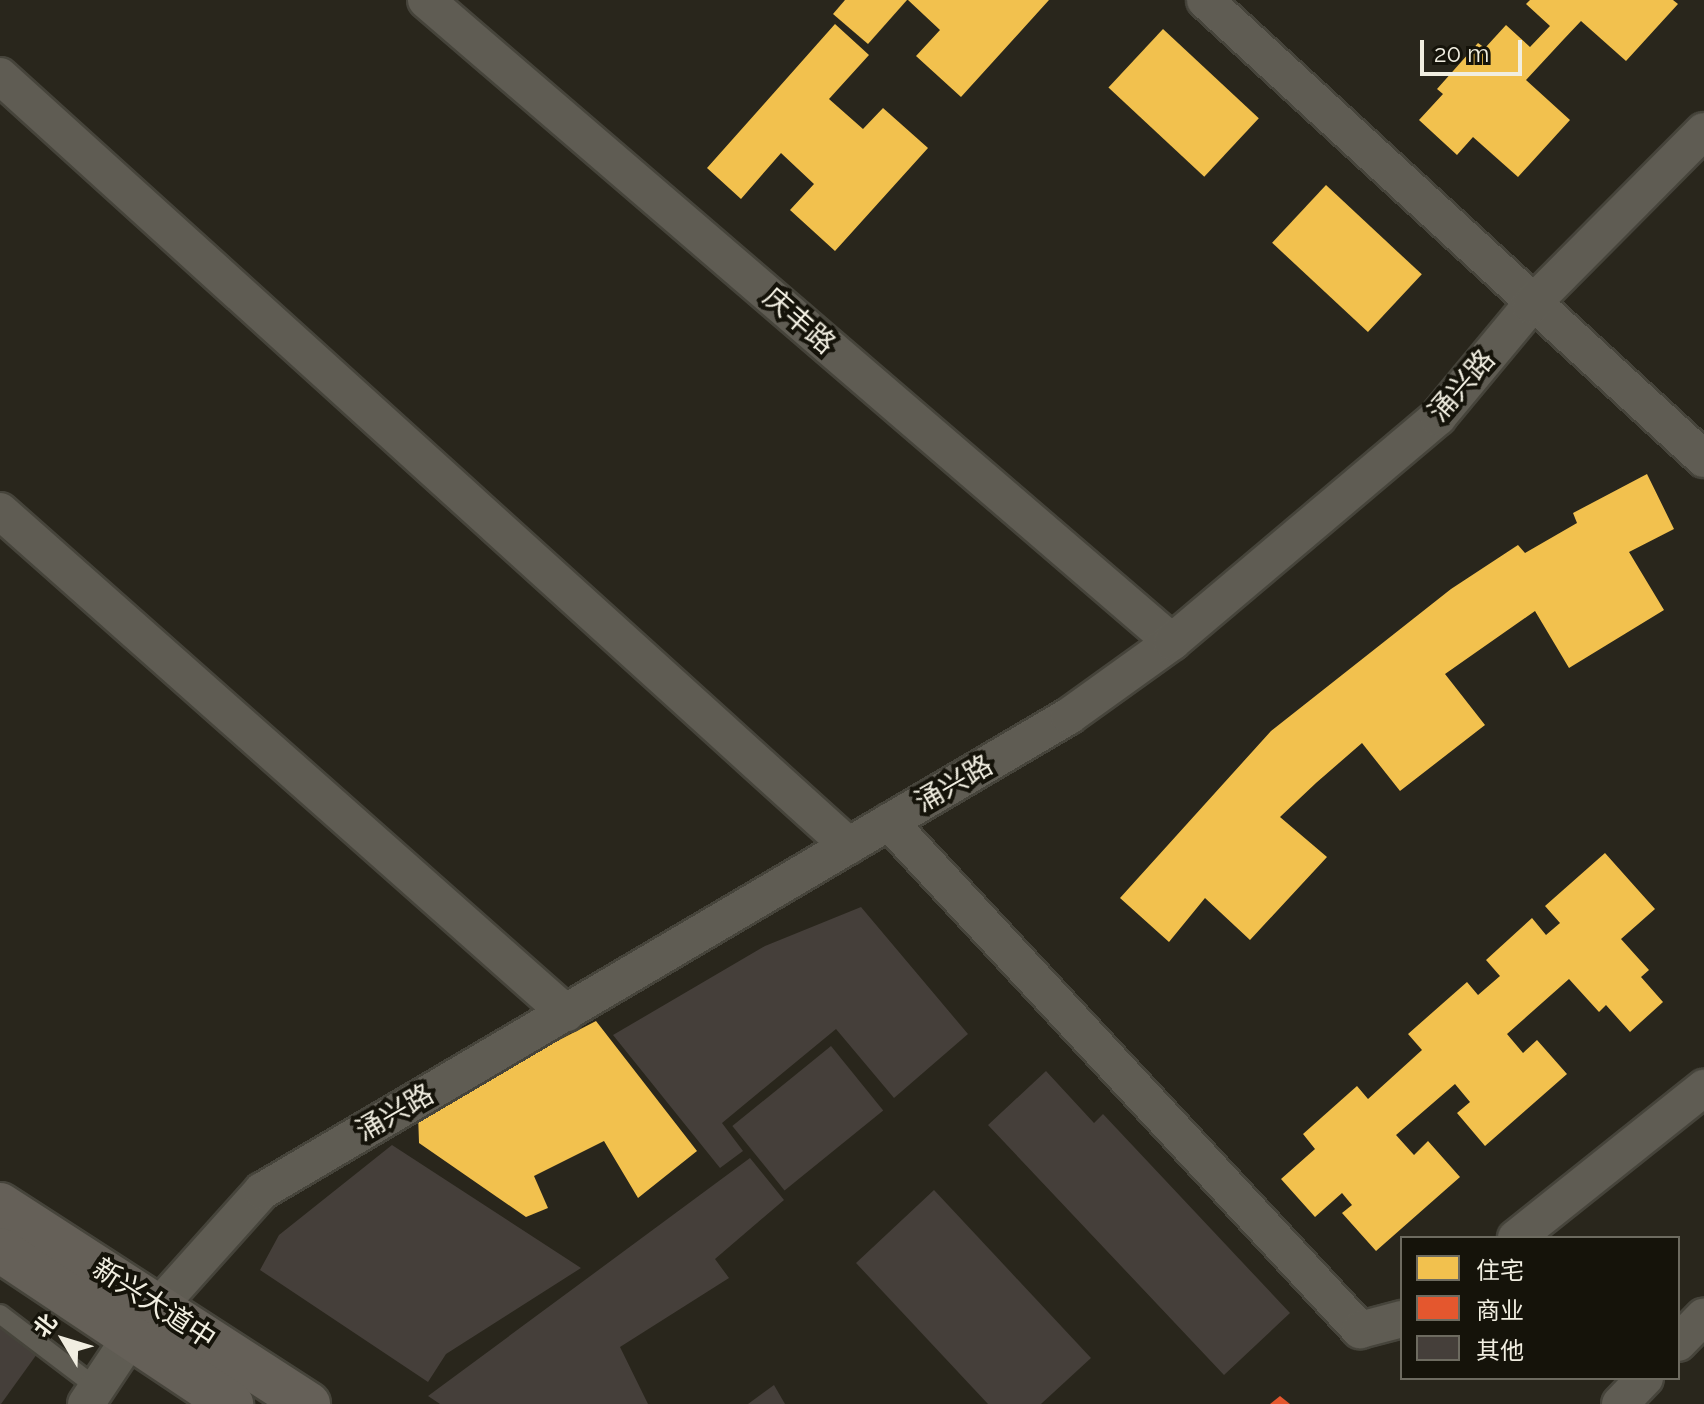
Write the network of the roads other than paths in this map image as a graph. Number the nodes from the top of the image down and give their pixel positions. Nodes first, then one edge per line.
1 (426, 0) edge
2 (1205, 0) edge
3 (0, 76) edge
4 (1704, 131) edge
5 (1531, 305) junction
6 (1704, 459) edge
7 (0, 511) edge
8 (1172, 642) junction
9 (889, 822) junction
10 (849, 846) junction
11 (566, 1013) junction
12 (1704, 1088) edge
13 (0, 1205) edge
14 (1519, 1236) edge
15 (0, 1250) edge
16 (0, 1314) edge
17 (1704, 1316) edge
18 (1400, 1320) edge
19 (144, 1323) junction
20 (1680, 1341) edge
21 (1643, 1380) edge
22 (92, 1396) edge
23 (231, 1404) edge
24 (308, 1404) edge
25 (1620, 1404) edge

1 - 8 street, 庆丰路
2 - 5 street
3 - 10 street
4 - 5 street, 涌兴路
5 - 6 street
5 - 8 street, 涌兴路
7 - 11 street
8 - 9 street, 涌兴路
9 - 10 street, 涌兴路
9 - 18 street
10 - 11 street, 涌兴路
11 - 19 street, 涌兴路
12 - 14 street
13 - 19 main road, 新兴大道中
15 - 19 main road, 新兴大道中
16 - 22 lane
17 - 20 street
19 - 22 street, 涌兴路
19 - 23 main road, 新兴大道中
19 - 24 main road, 新兴大道中
21 - 25 street

